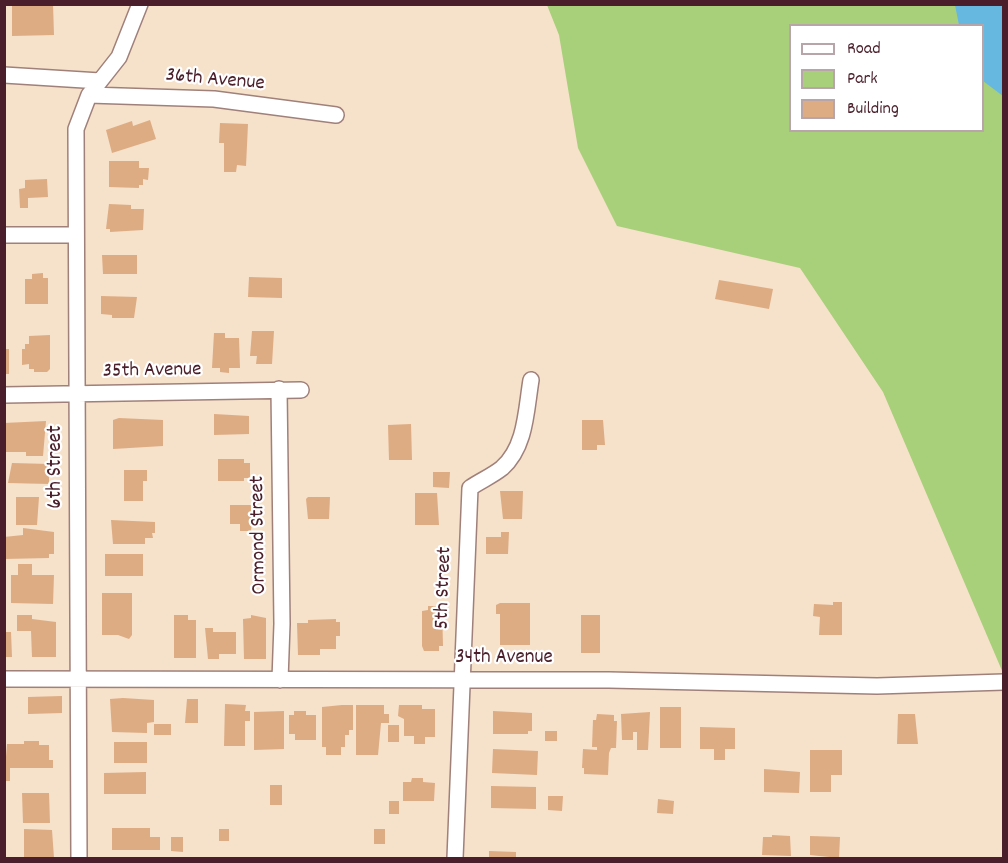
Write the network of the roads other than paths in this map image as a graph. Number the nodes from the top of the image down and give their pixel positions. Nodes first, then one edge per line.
1 (140, 4) edge
2 (4, 75) edge
3 (100, 81) junction
4 (89, 95) junction
5 (336, 115) dead end
6 (4, 235) edge
7 (75, 235) junction
8 (531, 380) dead end
9 (279, 389) junction
10 (301, 390) dead end
11 (4, 395) edge
12 (78, 395) junction
13 (4, 679) edge
14 (78, 679) junction
15 (280, 680) junction
16 (462, 680) junction
17 (1004, 682) edge
18 (79, 858) edge
19 (455, 858) edge

1 - 3 street, 6th Street
2 - 3 street
3 - 4 street, 6th Street
4 - 5 street, 36th Avenue
4 - 7 street, 6th Street
6 - 7 street
7 - 12 street, 6th Street
8 - 16 street, 5th Street
9 - 10 street, 35th Avenue
9 - 12 street, 35th Avenue
9 - 15 street, Ormond Street
11 - 12 street, 35th Avenue
12 - 14 street, 6th Street
13 - 14 street, 34th Avenue
14 - 15 street, 34th Avenue
14 - 18 street, 6th Street
15 - 16 street, 34th Avenue
16 - 17 street, 34th Avenue
16 - 19 street, 5th Street

